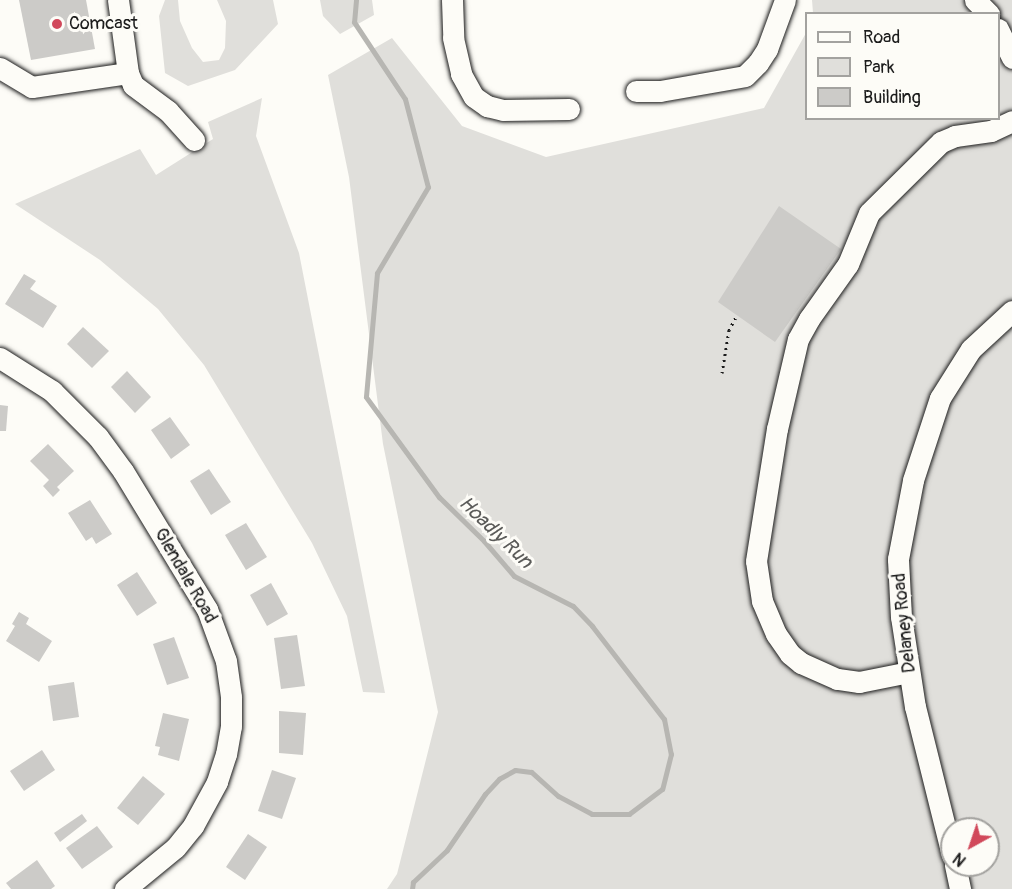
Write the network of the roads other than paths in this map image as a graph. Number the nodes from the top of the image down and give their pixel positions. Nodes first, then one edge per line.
1 (118, 0) edge
2 (452, 0) edge
3 (785, 0) edge
4 (975, 0) edge
5 (987, 12) edge
6 (1000, 31) edge
7 (1012, 58) edge
8 (0, 68) edge
9 (128, 73) junction
10 (636, 92) dead end
11 (569, 109) dead end
12 (1012, 121) edge
13 (194, 140) dead end
14 (1012, 311) edge
15 (0, 358) edge
16 (909, 672) junction
17 (943, 817) edge
18 (125, 889) edge

1 - 9 street
2 - 11 street
3 - 10 street
4 - 5 street
6 - 7 street
8 - 9 street
9 - 13 street
12 - 16 street
14 - 16 street, Delaney Road
15 - 18 street, Glendale Road
16 - 17 street, Delaney Road

